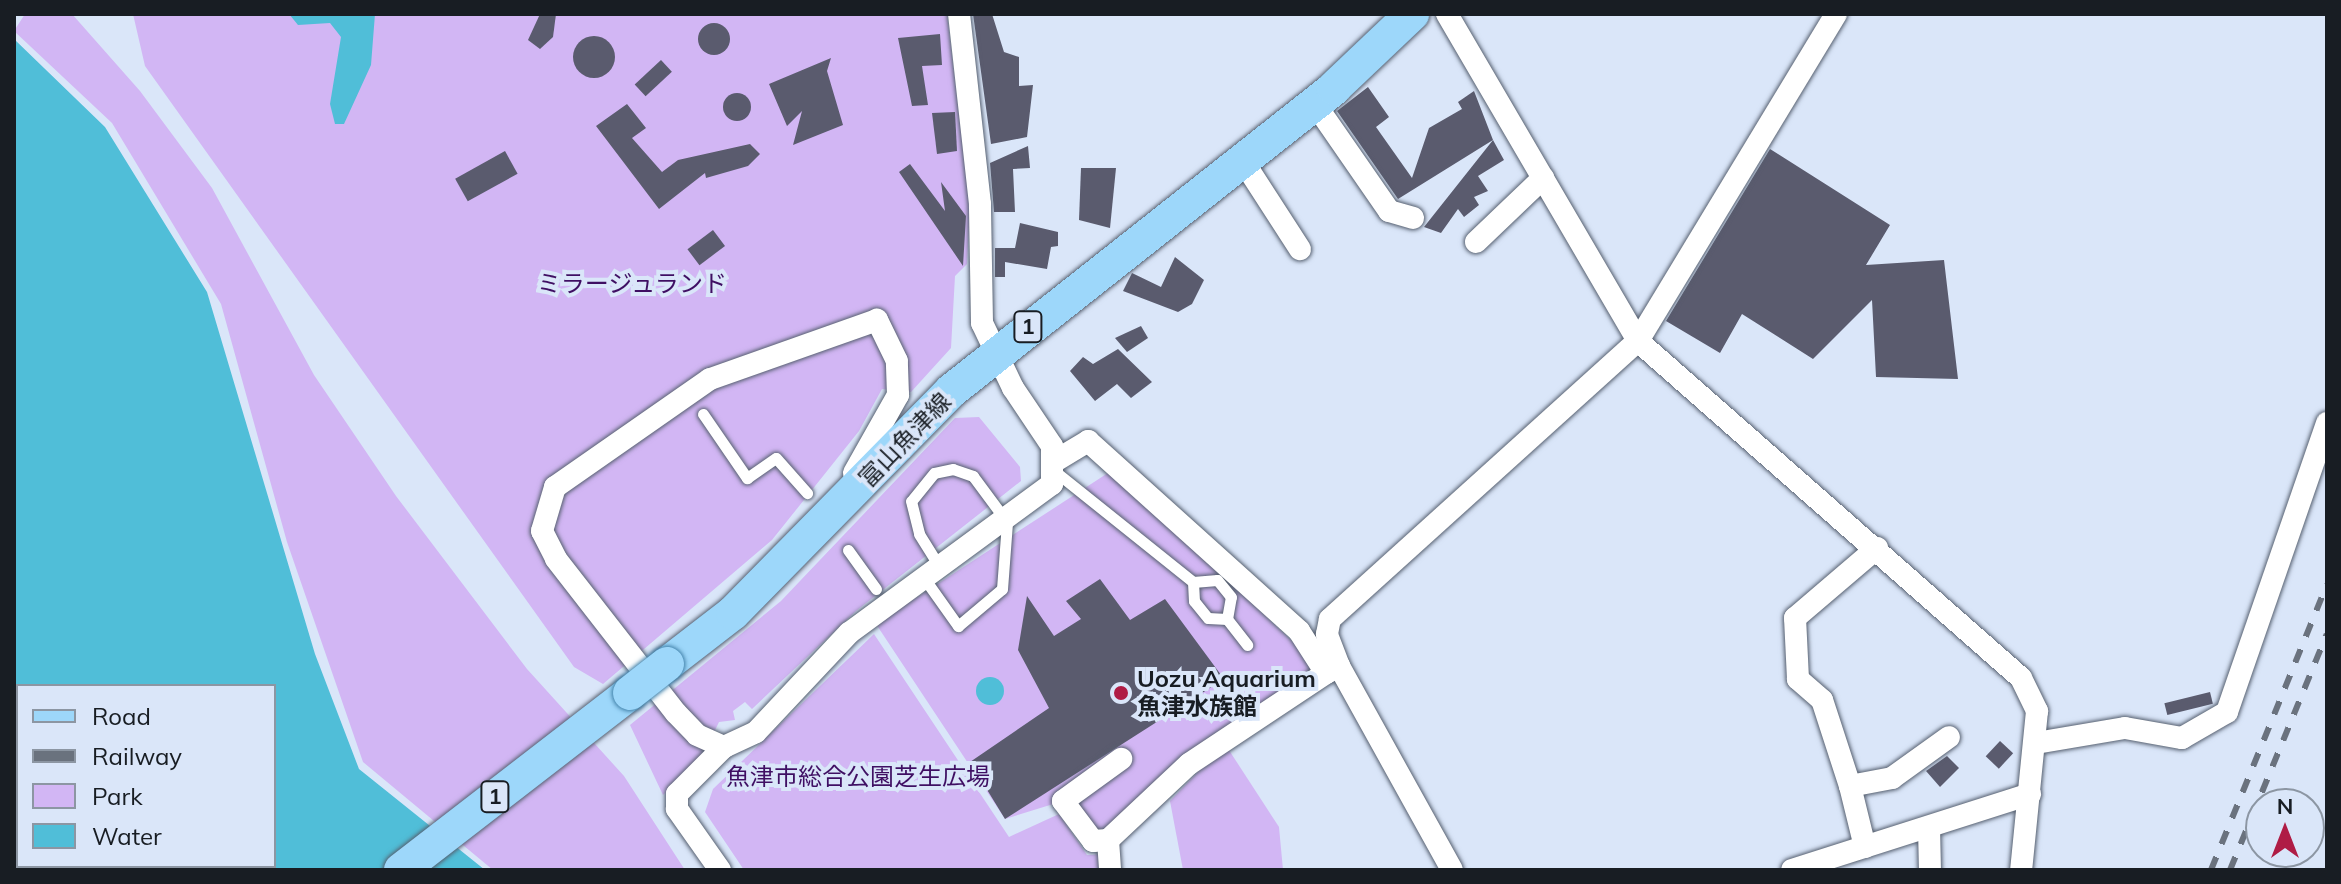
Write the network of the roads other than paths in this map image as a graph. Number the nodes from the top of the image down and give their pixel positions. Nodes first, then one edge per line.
1 (959, 14) edge
2 (1412, 14) edge
3 (1447, 14) edge
4 (1836, 14) edge
5 (1315, 104) junction
6 (1243, 161) junction
7 (1543, 178) junction
8 (1413, 218) dead end
9 (1476, 242) dead end
10 (1300, 249) dead end
11 (1638, 341) junction
12 (997, 354) junction
13 (703, 414) dead end
14 (2327, 423) edge
15 (1056, 467) junction
16 (807, 493) dead end
17 (1007, 522) junction
18 (808, 540) junction
19 (1877, 548) junction
20 (848, 550) dead end
21 (932, 573) junction
22 (1193, 582) junction
23 (876, 589) dead end
24 (1227, 619) junction
25 (1330, 619) junction
26 (1299, 631) junction
27 (1247, 645) dead end
28 (1333, 669) junction
29 (1949, 737) dead end
30 (2036, 743) junction
31 (724, 747) junction
32 (1121, 759) dead end
33 (1850, 786) junction
34 (2030, 794) junction
35 (1929, 827) junction
36 (1108, 840) junction
37 (1865, 847) junction
38 (401, 870) edge
39 (720, 870) edge
40 (1110, 870) edge
41 (1452, 870) edge
42 (1792, 870) edge
43 (1930, 870) edge
44 (2021, 870) edge

1 - 12 street
2 - 5 main road, 富山魚津線 / 1
3 - 7 street
4 - 11 street
5 - 6 main road, 富山魚津線 / 1
5 - 8 street
6 - 10 street
6 - 12 main road, 富山魚津線 / 1
7 - 9 street
7 - 11 street
11 - 19 street
11 - 25 street
12 - 15 street
12 - 18 main road, 富山魚津線 / 1
13 - 16 lane
14 - 30 street
15 - 17 street
15 - 22 lane
15 - 26 street
17 - 21 street
17 - 21 lane
17 - 21 lane
18 - 31 street
18 - 38 main road, 富山魚津線 / 1, bridge
19 - 30 street
19 - 33 street
20 - 23 lane
21 - 31 street
22 - 24 lane
22 - 24 lane
24 - 27 lane
25 - 26 street
25 - 28 street
26 - 28 street
28 - 36 street
28 - 41 street
29 - 33 street
30 - 34 street
31 - 39 street
32 - 36 street
33 - 37 street
34 - 35 street
34 - 44 street
35 - 37 street
35 - 43 street
36 - 40 street
37 - 42 street

